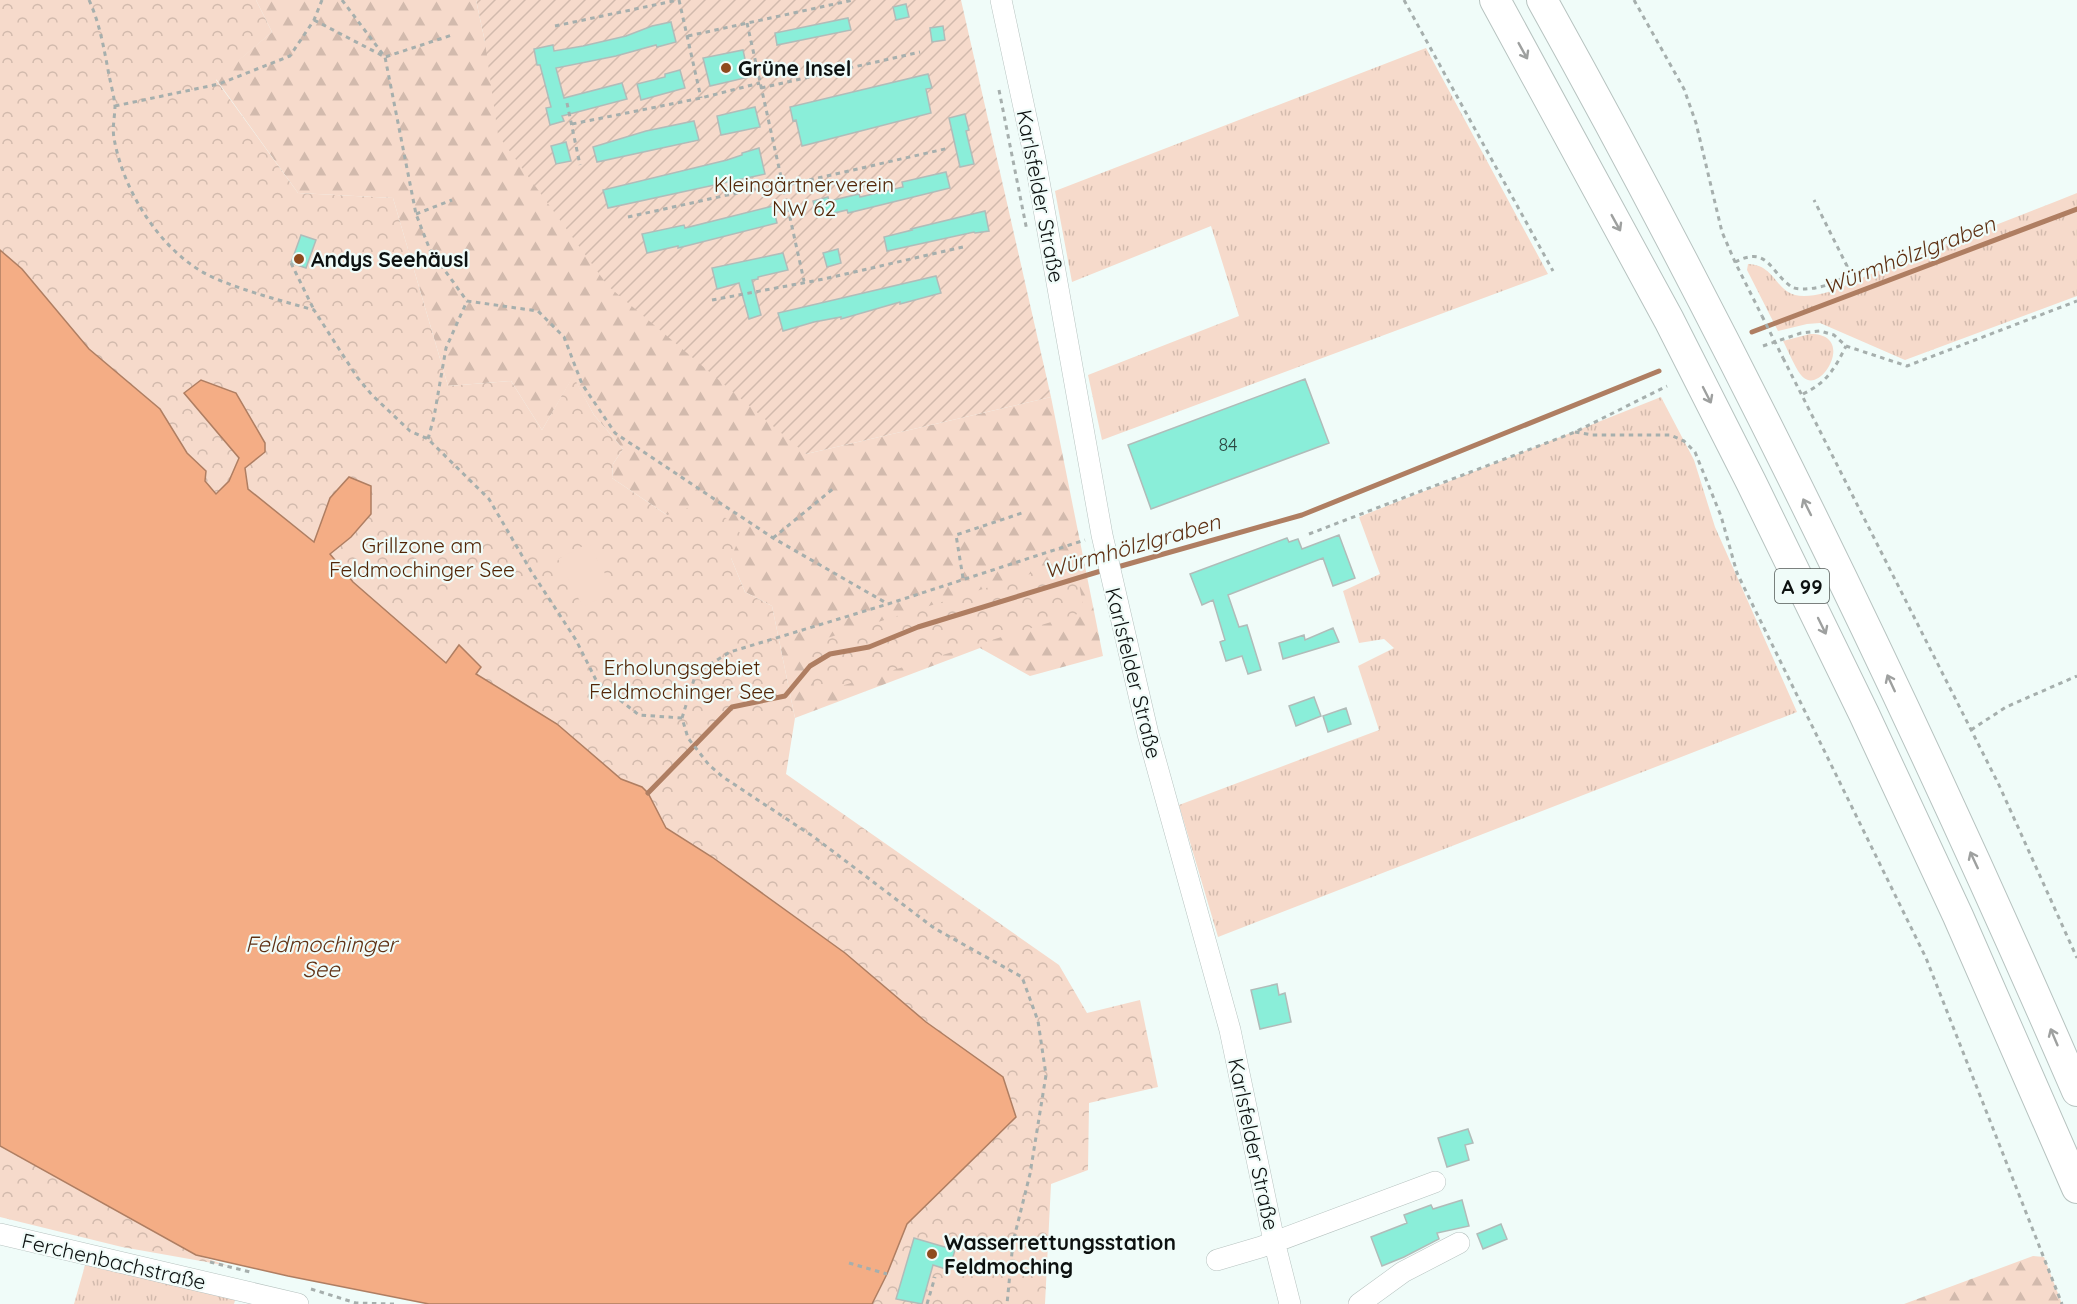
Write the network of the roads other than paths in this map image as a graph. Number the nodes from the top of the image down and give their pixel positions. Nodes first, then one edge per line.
1 (1001, 0) edge
2 (1495, 0) edge
3 (1542, 0) edge
4 (2077, 1091) edge
5 (1435, 1182) dead end
6 (2077, 1188) edge
7 (0, 1234) edge
8 (1274, 1241) junction
9 (1459, 1243) dead end
10 (1216, 1260) dead end
11 (298, 1304) edge
12 (1290, 1304) edge
13 (1359, 1304) edge

1 - 8 street, Karlsfelder Straße
2 -> 6 highway, A 99
4 -> 3 highway, A 99
5 - 8 street
7 - 11 street, Ferchenbachstraße
8 - 10 street
8 - 12 street, Karlsfelder Straße
9 - 13 street

